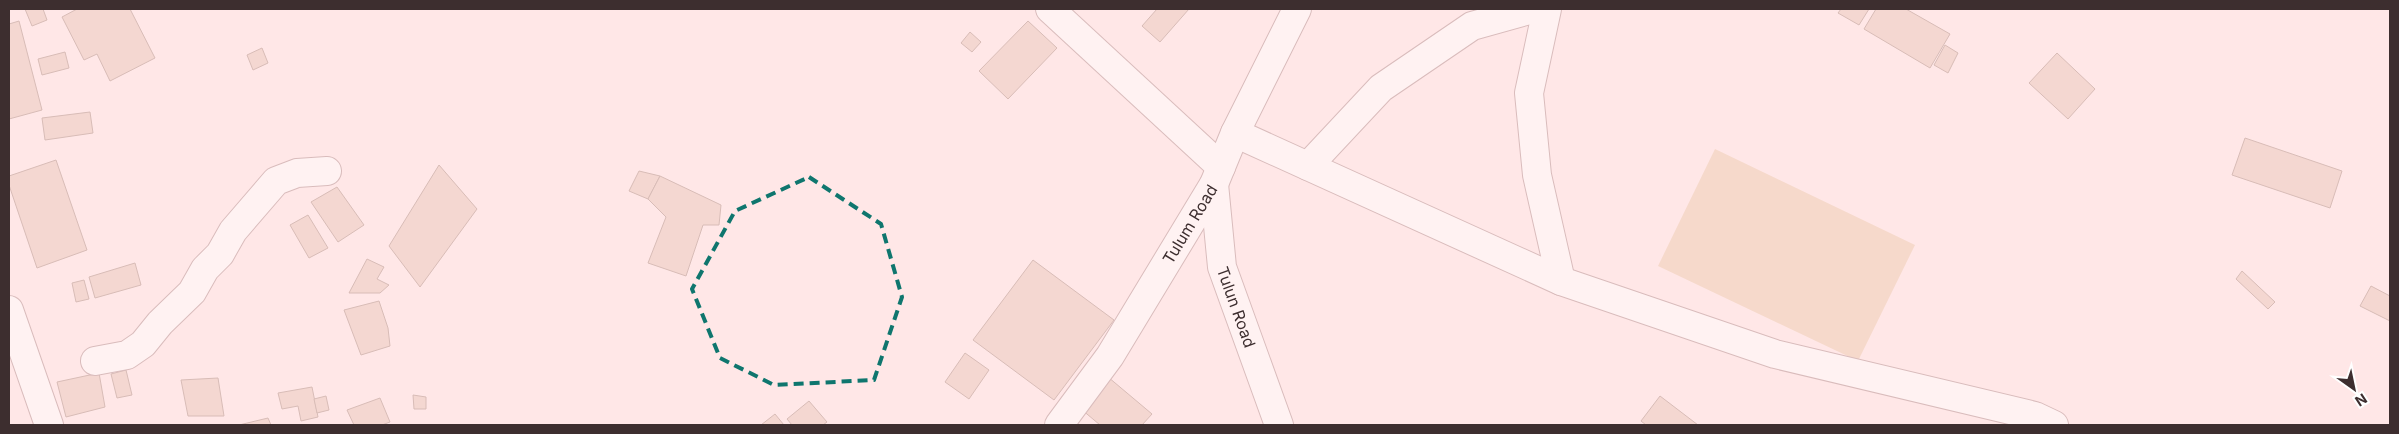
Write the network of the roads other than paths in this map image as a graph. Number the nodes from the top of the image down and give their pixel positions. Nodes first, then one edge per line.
1 (1050, 9) edge
2 (1297, 9) edge
3 (1533, 9) edge
4 (1547, 9) edge
5 (1235, 133) junction
6 (1308, 166) junction
7 (327, 171) dead end
8 (1218, 176) junction
9 (1561, 281) junction
10 (9, 310) edge
11 (95, 361) dead end
12 (49, 425) edge
13 (1059, 425) edge
14 (1279, 425) edge
15 (2054, 425) edge

1 - 8 street
2 - 5 street, Tulum Road
3 - 6 street
4 - 9 street
5 - 6 street
5 - 8 street, Tulum Road
6 - 9 street
7 - 11 street
8 - 13 street, Tulum Road
8 - 14 street, Tulun Road
9 - 15 street
10 - 12 street

